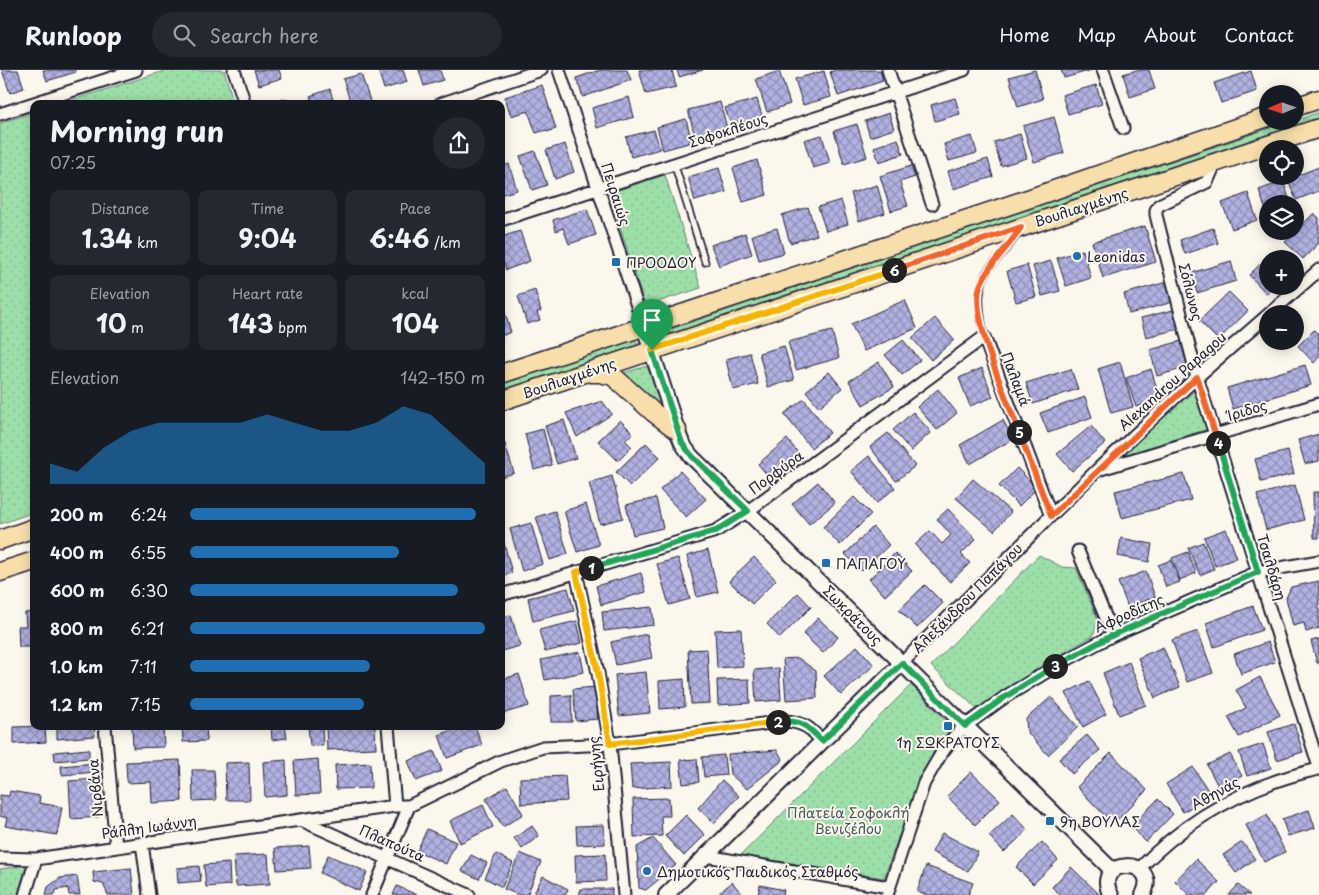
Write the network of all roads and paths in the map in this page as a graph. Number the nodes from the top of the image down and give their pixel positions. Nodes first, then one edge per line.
1 (136, 70) edge
2 (234, 70) edge
3 (541, 70) edge
4 (559, 70) edge
5 (888, 70) edge
6 (964, 70) edge
7 (1103, 70) edge
8 (895, 92) junction
9 (1319, 99) edge
10 (43, 100) edge
11 (245, 100) edge
12 (452, 100) edge
13 (30, 104) edge
14 (1304, 104) edge
15 (0, 114) edge
16 (1259, 120) edge
17 (1123, 128) dead end
18 (1319, 128) edge
19 (1216, 162) junction
20 (674, 163) junction
21 (598, 188) junction
22 (932, 204) dead end
23 (505, 219) edge
24 (1021, 227) junction
25 (705, 262) dead end
26 (1319, 270) edge
27 (1279, 305) edge
28 (1259, 323) edge
29 (644, 327) junction
30 (984, 337) junction
31 (652, 350) junction
32 (505, 373) edge
33 (585, 373) junction
34 (1197, 377) junction
35 (505, 400) edge
36 (1319, 404) edge
37 (677, 430) junction
38 (1215, 435) junction
39 (1097, 470) junction
40 (748, 511) junction
41 (1051, 516) junction
42 (30, 529) edge
43 (0, 540) edge
44 (1078, 551) dead end
45 (1319, 561) edge
46 (30, 562) edge
47 (0, 572) edge
48 (576, 572) junction
49 (1258, 572) junction
50 (505, 594) edge
51 (1113, 635) junction
52 (902, 663) junction
53 (965, 726) junction
54 (105, 730) edge
55 (388, 730) edge
56 (822, 741) junction
57 (610, 744) junction
58 (1319, 768) edge
59 (395, 806) junction
60 (409, 806) junction
61 (301, 820) junction
62 (142, 843) junction
63 (116, 847) junction
64 (706, 856) junction
65 (388, 857) junction
66 (0, 858) edge
67 (36, 858) junction
68 (1140, 869) junction
69 (1112, 871) junction
70 (888, 891) edge
71 (24, 895) edge
72 (149, 895) edge
73 (372, 895) edge
74 (469, 895) edge
75 (624, 895) edge
76 (666, 895) edge
77 (1111, 895) edge
78 (1143, 895) edge

1 - 10 street
2 - 11 street
3 - 12 street
4 - 21 street, Πειραιώς
5 - 8 street
6 - 8 street, Σοφοκλέους
7 - 17 street
8 - 20 street, Σοφοκλέους
8 - 22 street
9 - 14 main road
13 - 15 street
16 - 29 main road, Βουλιαγμένης
18 - 19 main road, Βουλιαγμένης
19 - 24 main road, Βουλιαγμένης
19 - 34 street, Σόλωνος
20 - 21 street, Σοφοκλέους
20 - 25 lane
21 - 23 street, Σοφοκλέους
21 - 29 street, Πειραιώς
24 - 30 lane
24 - 31 main road, Βουλιαγμένης
26 - 27 street, Alexandrou Papagou
28 - 34 street, Alexandrou Papagou
29 - 31 street, Σωκράτους
29 - 32 main road, Βουλιαγμένης
30 - 40 street, Πορφύρα
30 - 41 street, Παλαμά
31 - 33 main road, Βουλιαγμένης
31 - 37 street, Σωκράτους
33 - 35 main road, Βουλιαγμένης
33 - 37 main road
34 - 38 street, Τσαλδάρη
34 - 39 street, Alexandrou Papagou
36 - 38 street, Ίριδος
37 - 40 street, Σωκράτους
38 - 39 street, Ίριδος
38 - 49 street, Τσαλδάρη
39 - 41 street, Αλεξάνδρου Παπάγου
40 - 48 street, Πορφύρα
40 - 52 street, Σωκράτους
41 - 52 street, Αλεξάνδρου Παπάγου
42 - 43 main road
44 - 51 street
45 - 49 street, Αφροδίτης
46 - 47 main road
48 - 50 street, Πορφύρα
48 - 57 street, Ειρήνης
49 - 51 street, Αφροδίτης
49 - 58 street, Τσαλδάρη
51 - 53 street, Αφροδίτης
52 - 53 street, Σωκράτους
52 - 56 street, Αλεξάνδρου Παπάγου
53 - 69 street, Σωκράτους
53 - 70 street, Αφροδίτης
54 - 63 street, Νιρβάνα
55 - 59 street
56 - 57 street
56 - 64 street, Αλεξάνδρου Παπάγου
57 - 60 street
57 - 75 street, Ειρήνης
58 - 68 street, Αθηνάς
59 - 60 street, Ράλλη Ιωάννη
59 - 61 street, Ράλλη Ιωάννη
60 - 65 street
61 - 62 street, Ράλλη Ιωάννη
61 - 65 street, Πλαπούτα
62 - 63 street, Ράλλη Ιωάννη
62 - 72 street
63 - 67 street, Ράλλη Ιωάννη
64 - 70 street
64 - 76 street, Αλεξάνδρου Παπάγου
65 - 73 street
65 - 74 street, Πλαπούτα
66 - 67 street, Ράλλη Ιωάννη
67 - 71 street
68 - 69 street
68 - 78 street
69 - 77 street

